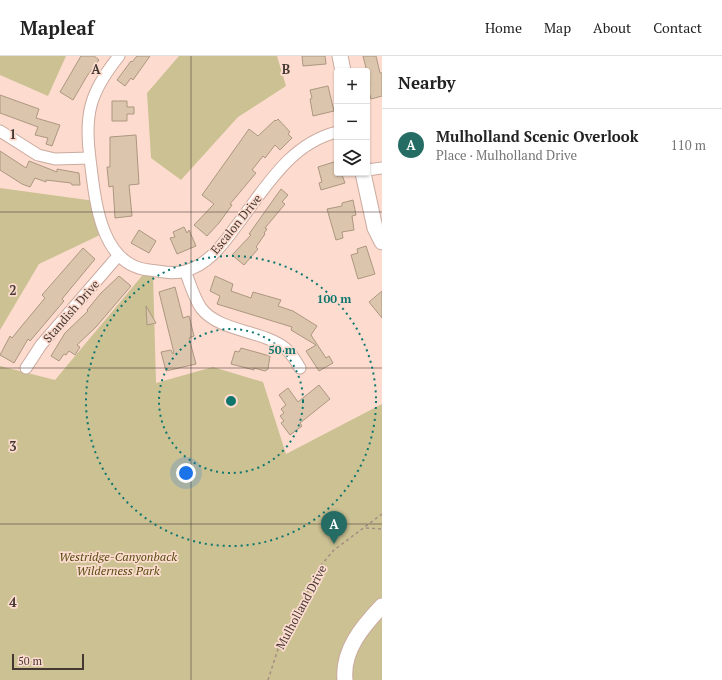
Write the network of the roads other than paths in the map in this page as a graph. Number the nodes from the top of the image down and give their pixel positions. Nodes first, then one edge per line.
1 (119, 56) edge
2 (340, 56) edge
3 (342, 68) edge
4 (0, 131) edge
5 (334, 133) edge
6 (90, 158) junction
7 (382, 168) edge
8 (370, 170) edge
9 (365, 176) edge
10 (382, 242) edge
11 (118, 256) junction
12 (185, 271) junction
13 (26, 368) dead end
14 (300, 368) dead end
15 (382, 606) edge
16 (345, 680) edge

1 - 6 street, Escalon Drive
2 - 3 main road
4 - 6 street
5 - 12 street, Escalon Drive
6 - 11 street, Escalon Drive
7 - 8 street
9 - 10 main road
11 - 12 street, Escalon Drive
11 - 13 street, Standish Drive
12 - 14 street
15 - 16 main road

